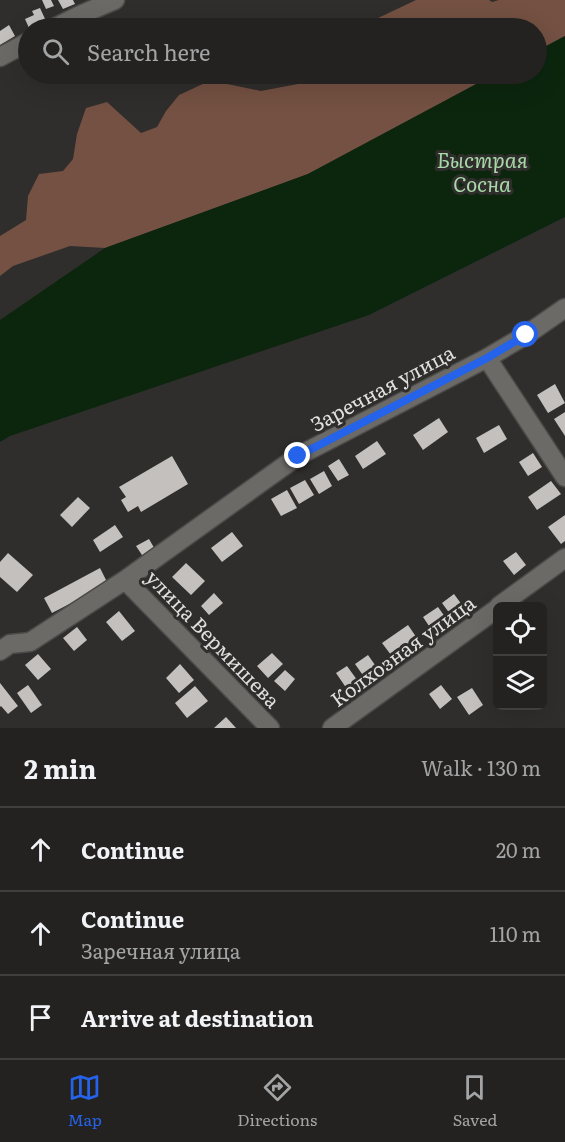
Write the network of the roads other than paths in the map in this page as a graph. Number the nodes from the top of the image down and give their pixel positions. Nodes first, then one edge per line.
1 (115, 0) edge
2 (74, 18) edge
3 (18, 47) edge
4 (0, 57) edge
5 (565, 308) edge
6 (487, 358) junction
7 (565, 477) edge
8 (565, 558) edge
9 (125, 580) junction
10 (505, 602) edge
11 (493, 611) edge
12 (0, 651) edge
13 (270, 728) edge
14 (332, 728) edge

1 - 2 street
3 - 4 street
5 - 6 street
6 - 7 street, Заречная улица
6 - 9 street, Заречная улица
8 - 10 street, Колхозная улица
9 - 12 street, Заречная улица
9 - 13 street, улица Вермишева
11 - 14 street, Колхозная улица

